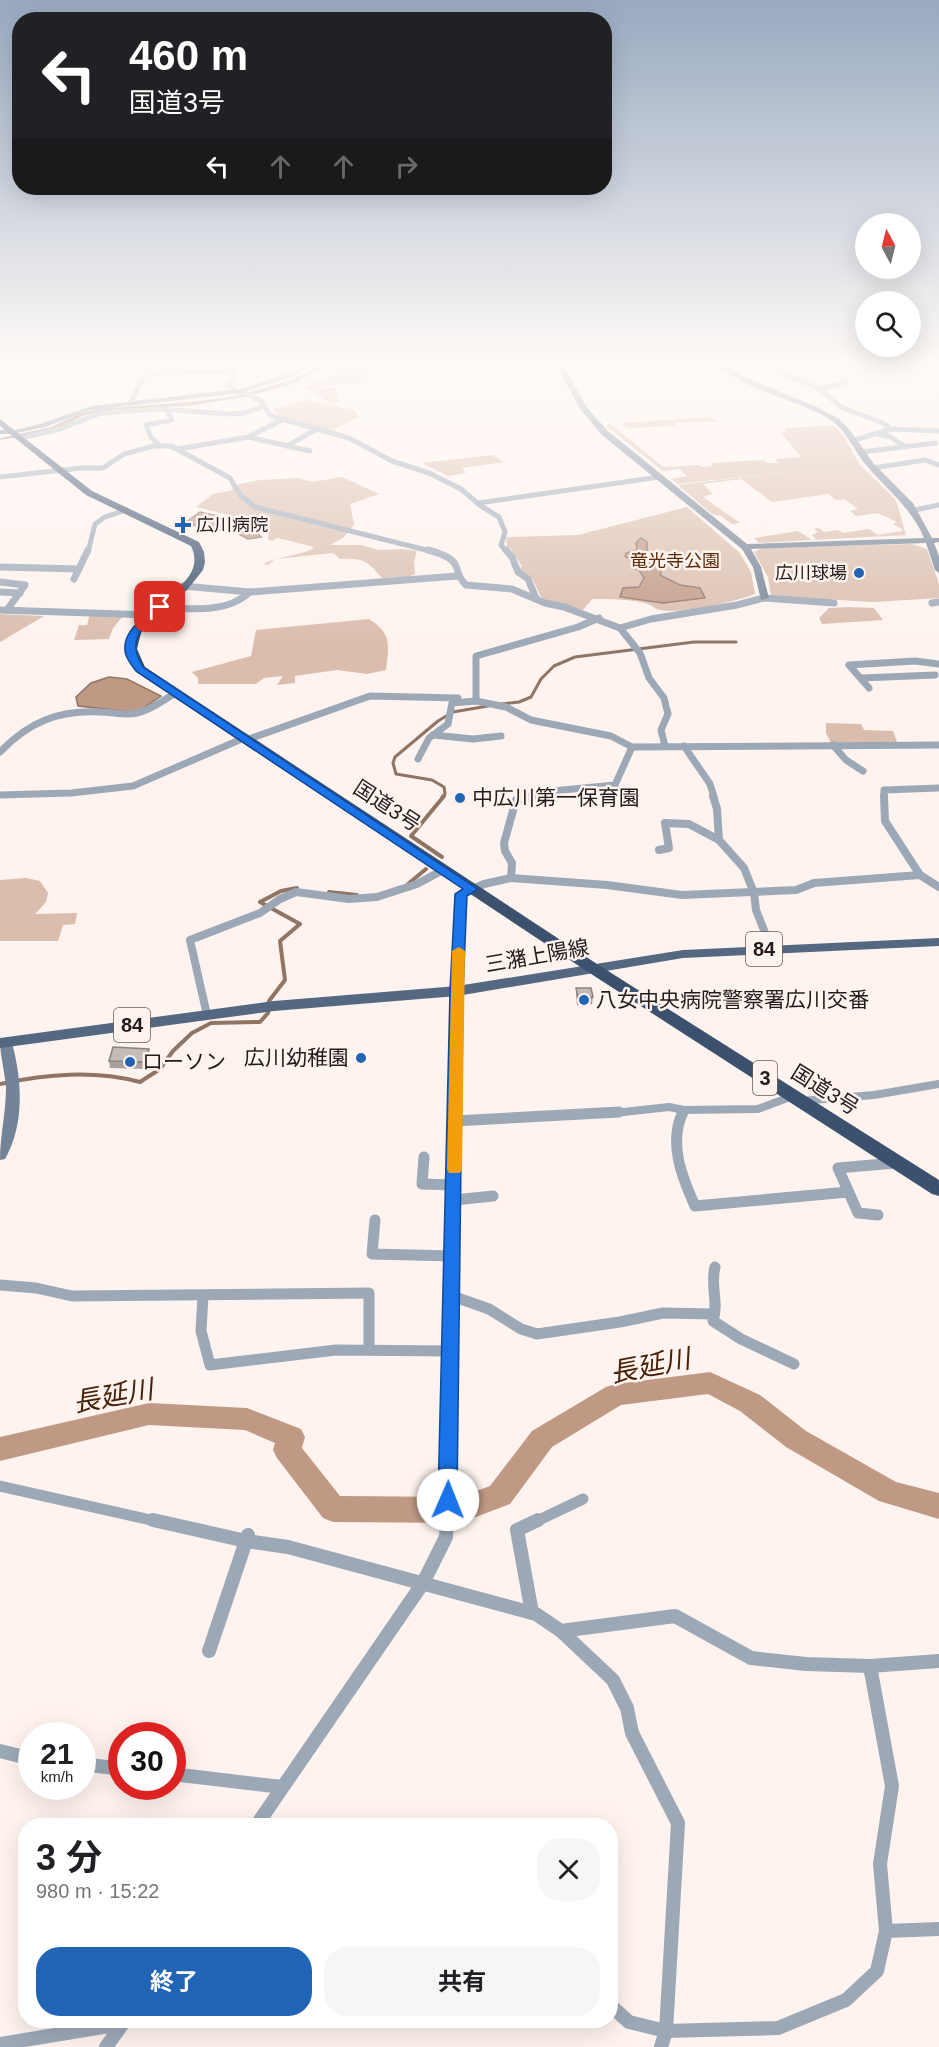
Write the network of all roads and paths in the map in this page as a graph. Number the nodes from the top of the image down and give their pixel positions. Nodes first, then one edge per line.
1 (41, 456) edge
2 (122, 456) edge
3 (190, 456) edge
4 (382, 456) edge
5 (634, 456) edge
6 (864, 456) edge
7 (939, 465) edge
8 (873, 468) junction
9 (58, 470) junction
10 (0, 477) edge
11 (659, 477) junction
12 (478, 503) junction
13 (939, 506) edge
14 (126, 510) junction
15 (915, 510) junction
16 (934, 540) edge
17 (745, 547) junction
18 (0, 567) edge
19 (79, 569) junction
20 (939, 570) edge
21 (457, 576) junction
22 (74, 579) dead end
23 (0, 582) edge
24 (183, 586) junction
25 (0, 592) edge
26 (250, 592) junction
27 (20, 593) junction
28 (536, 598) junction
29 (764, 598) junction
30 (834, 603) dead end
31 (4, 610) edge
32 (155, 611) junction
33 (599, 618) junction
34 (620, 628) junction
35 (929, 664) junction
36 (939, 664) edge
37 (862, 678) junction
38 (937, 678) edge
39 (869, 688) dead end
40 (174, 694) junction
41 (476, 699) junction
42 (433, 735) junction
43 (501, 736) dead end
44 (245, 739) junction
45 (833, 745) junction
46 (939, 745) edge
47 (665, 746) junction
48 (684, 746) junction
49 (632, 747) junction
50 (0, 752) edge
51 (418, 759) dead end
52 (863, 771) dead end
53 (939, 788) edge
54 (0, 795) edge
55 (719, 840) junction
56 (658, 850) dead end
57 (443, 870) junction
58 (920, 875) junction
59 (511, 878) junction
60 (939, 887) edge
61 (471, 889) junction
62 (754, 893) junction
63 (939, 942) edge
64 (771, 948) junction
65 (591, 967) junction
66 (457, 991) junction
67 (207, 1015) junction
68 (2, 1043) edge
69 (939, 1084) edge
70 (797, 1098) junction
71 (684, 1110) junction
72 (455, 1121) junction
73 (0, 1155) edge
74 (424, 1157) dead end
75 (898, 1162) junction
76 (454, 1185) junction
77 (939, 1189) edge
78 (848, 1192) junction
79 (493, 1196) dead end
80 (454, 1200) junction
81 (878, 1215) dead end
82 (375, 1220) dead end
83 (453, 1256) junction
84 (715, 1267) dead end
85 (0, 1285) edge
86 (203, 1296) junction
87 (452, 1296) junction
88 (714, 1314) junction
89 (369, 1350) junction
90 (451, 1352) junction
91 (794, 1364) dead end
92 (0, 1486) edge
93 (583, 1499) dead end
94 (247, 1538) junction
95 (423, 1584) junction
96 (532, 1613) junction
97 (561, 1631) junction
98 (209, 1651) dead end
99 (939, 1661) edge
100 (870, 1666) junction
101 (0, 1751) edge
102 (18, 1755) edge
103 (186, 1776) edge
104 (282, 1787) junction
105 (261, 1818) edge
106 (939, 1929) edge
107 (886, 1931) junction
108 (618, 2012) edge
109 (89, 2028) edge
110 (119, 2028) edge
111 (666, 2031) junction
112 (0, 2044) edge
113 (106, 2047) edge
114 (661, 2047) edge

1 - 9 highway, 国道3号 / 3
2 - 9 street
3 - 21 street
4 - 12 street
5 - 11 street
6 - 8 street
7 - 8 street
8 - 15 street
9 - 10 street
9 - 14 highway, 国道3号 / 3
11 - 12 street
11 - 17 street
12 - 28 street
13 - 15 street
14 - 19 street
14 - 24 highway, 国道3号 / 3
15 - 16 street
16 - 17 street
16 - 20 street
17 - 29 street
18 - 19 street
19 - 22 street
21 - 26 street
21 - 28 street
23 - 27 street
24 - 26 street
24 - 32 highway, 国道3号 / 3
25 - 27 street
26 - 32 street
27 - 31 street
28 - 33 street
29 - 30 street
29 - 34 street
31 - 32 street
32 - 40 highway, 国道3号 / 3
33 - 34 street
33 - 41 street
34 - 47 street
35 - 36 street
35 - 37 street
35 - 38 street
37 - 38 street
37 - 39 street
40 - 44 highway, 国道3号 / 3
40 - 50 street
41 - 42 street
41 - 44 street
41 - 49 street
42 - 43 street
42 - 51 street
44 - 54 street
44 - 57 highway, 国道3号 / 3
45 - 46 street
45 - 48 street
45 - 52 street
47 - 48 street
47 - 49 street
48 - 55 street
49 - 59 street
53 - 58 street
55 - 56 street
55 - 62 street
57 - 61 highway, 国道3号 / 3
57 - 67 street
58 - 60 street
58 - 62 street
59 - 61 street
59 - 62 street
61 - 65 highway, 国道3号 / 3
61 - 66 street
62 - 64 street
63 - 64 main road, 三潴上陽線 / 84
64 - 65 main road, 三潴上陽線 / 84
65 - 66 main road, 三潴上陽線 / 84
65 - 70 highway, 国道3号 / 3
66 - 67 main road, 三潴上陽線 / 84
66 - 72 street
67 - 68 main road, 三潴上陽線 / 84
68 - 73 street
69 - 70 street
70 - 71 street
70 - 75 highway, 国道3号 / 3
71 - 72 street
71 - 78 street
72 - 76 street
74 - 76 street
75 - 77 highway, 国道3号 / 3
75 - 78 street
76 - 80 street
78 - 81 street
79 - 80 street
80 - 83 street
82 - 83 street
83 - 87 street
84 - 88 street
85 - 86 street
86 - 89 street
86 - 89 street
87 - 88 street
87 - 90 street
88 - 91 street
89 - 90 street
90 - 95 street
92 - 94 street
93 - 96 street
94 - 95 street
94 - 98 street
95 - 96 street
95 - 104 street
96 - 97 street
97 - 100 street
97 - 111 street
99 - 100 street
100 - 107 street
101 - 102 street
103 - 104 street
104 - 105 street
106 - 107 street
107 - 111 street
108 - 111 street
109 - 112 street
110 - 113 street
111 - 114 street

